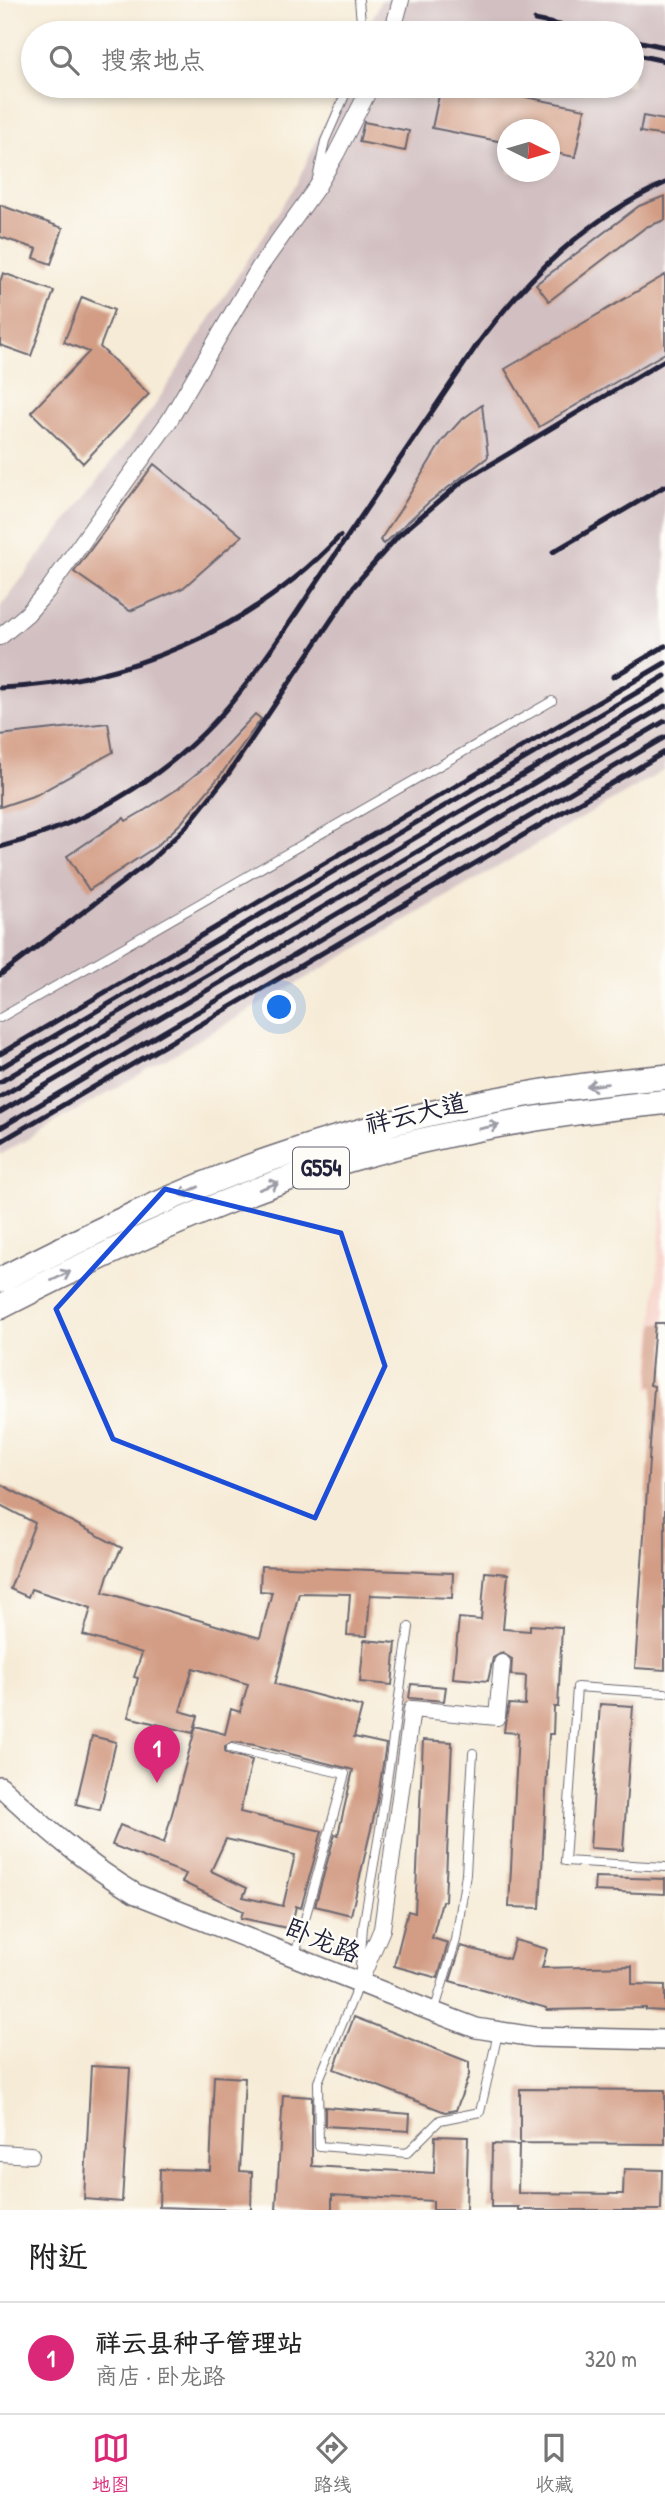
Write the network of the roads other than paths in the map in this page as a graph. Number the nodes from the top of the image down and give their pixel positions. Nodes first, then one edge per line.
1 (359, 0) edge
2 (401, 0) edge
3 (361, 21) edge
4 (395, 21) edge
5 (344, 98) edge
6 (365, 98) edge
7 (317, 187) junction
8 (0, 637) edge
9 (552, 701) dead end
10 (0, 1018) edge
11 (665, 1077) edge
12 (665, 1102) edge
13 (0, 1280) edge
14 (0, 1307) edge
15 (409, 1627) dead end
16 (502, 1663) dead end
17 (665, 1693) edge
18 (231, 1748) dead end
19 (473, 1754) dead end
20 (0, 1786) edge
21 (665, 1867) edge
22 (294, 1957) junction
23 (359, 1983) junction
24 (434, 2012) junction
25 (498, 2032) junction
26 (665, 2040) edge
27 (0, 2153) edge
28 (31, 2155) dead end

1 - 3 lane
2 - 4 street
5 - 7 lane
6 - 7 street
7 - 8 street
9 - 10 lane
11 -> 13 highway, 祥云大道 / G554
14 -> 12 highway, 祥云大道 / G554
15 - 23 lane
16 - 23 street
17 - 21 lane
18 - 22 lane
19 - 24 lane
20 - 22 street, 卧龙路
22 - 23 street, 卧龙路
23 - 24 street, 卧龙路
23 - 25 lane
24 - 25 street, 卧龙路
25 - 26 street, 卧龙路
27 - 28 street

